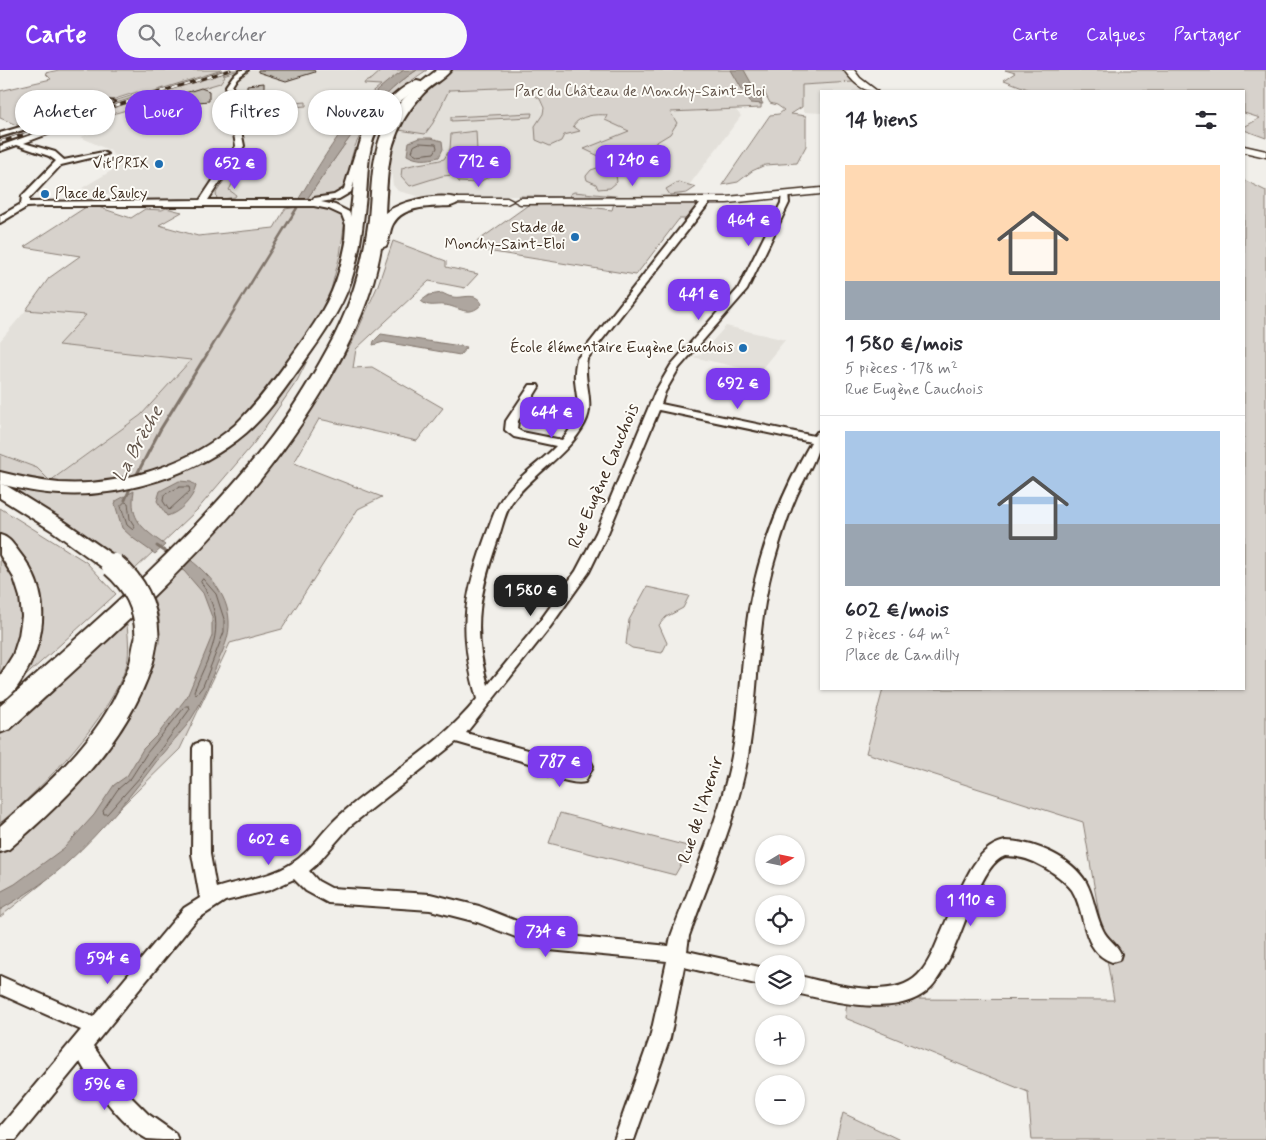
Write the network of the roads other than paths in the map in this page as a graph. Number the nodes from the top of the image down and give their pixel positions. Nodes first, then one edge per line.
1 (245, 70) edge
2 (436, 70) edge
3 (445, 70) edge
4 (848, 70) edge
5 (417, 84) junction
6 (871, 90) edge
7 (402, 108) edge
8 (15, 130) edge
9 (0, 135) edge
10 (39, 135) edge
11 (387, 135) joint
12 (367, 138) junction
13 (18, 143) junction
14 (1245, 148) edge
15 (0, 149) edge
16 (102, 154) dead end
17 (1266, 154) edge
18 (59, 163) junction
19 (820, 191) edge
20 (785, 195) junction
21 (707, 200) junction
22 (451, 201) junction
23 (203, 202) junction
24 (309, 202) junction
25 (26, 205) junction
26 (0, 220) edge
27 (346, 270) junction
28 (357, 306) junction
29 (534, 388) dead end
30 (654, 406) junction
31 (820, 437) edge
32 (565, 444) junction
33 (0, 478) edge
34 (0, 490) edge
35 (0, 500) edge
36 (0, 541) edge
37 (182, 544) junction
38 (108, 568) junction
39 (142, 636) junction
40 (0, 692) edge
41 (485, 700) junction
42 (1, 717) edge
43 (455, 735) junction
44 (201, 748) dead end
45 (546, 762) dead end
46 (0, 831) edge
47 (0, 841) edge
48 (297, 870) junction
49 (209, 900) junction
50 (1112, 954) dead end
51 (676, 956) junction
52 (755, 975) edge
53 (0, 985) edge
54 (805, 986) edge
55 (96, 1027) junction
56 (81, 1045) junction
57 (3, 1140) edge
58 (168, 1140) edge
59 (624, 1140) edge

1 - 23 street
2 - 5 highway
3 - 7 highway
4 - 6 street
5 - 12 main road
5 - 37 highway
8 - 9 street
10 - 13 street
11 - 22 highway
11 - 28 highway
12 - 24 street
12 - 27 main road
13 - 15 street
13 - 18 street
14 - 17 street
16 - 18 street
18 - 25 street
19 - 20 street
20 - 21 street
20 - 30 street, Rue Eugène Cauchois
21 - 22 street
21 - 32 street
22 - 28 highway
23 - 24 street
23 - 25 street
24 - 27 street
25 - 26 street
27 - 33 main road
28 - 37 highway
29 - 32 street
30 - 31 street
30 - 41 street, Rue Eugène Cauchois
31 - 51 street, Rue de l'Avenir
32 - 41 street
34 - 38 main road
35 - 38 main road
36 - 40 main road
37 - 42 highway
38 - 39 main road
39 - 46 main road
39 - 47 main road
41 - 43 street, Rue Eugène Cauchois
43 - 45 street
43 - 48 street, Rue Eugène Cauchois
44 - 49 street
48 - 49 street, Rue Eugène Cauchois
48 - 51 street
49 - 55 street, Rue Eugène Cauchois
50 - 54 street
51 - 52 street
51 - 59 street, Rue de l'Avenir
53 - 55 street
55 - 56 street, Rue Eugène Cauchois
56 - 57 street, Rue Eugène Cauchois
56 - 58 street

